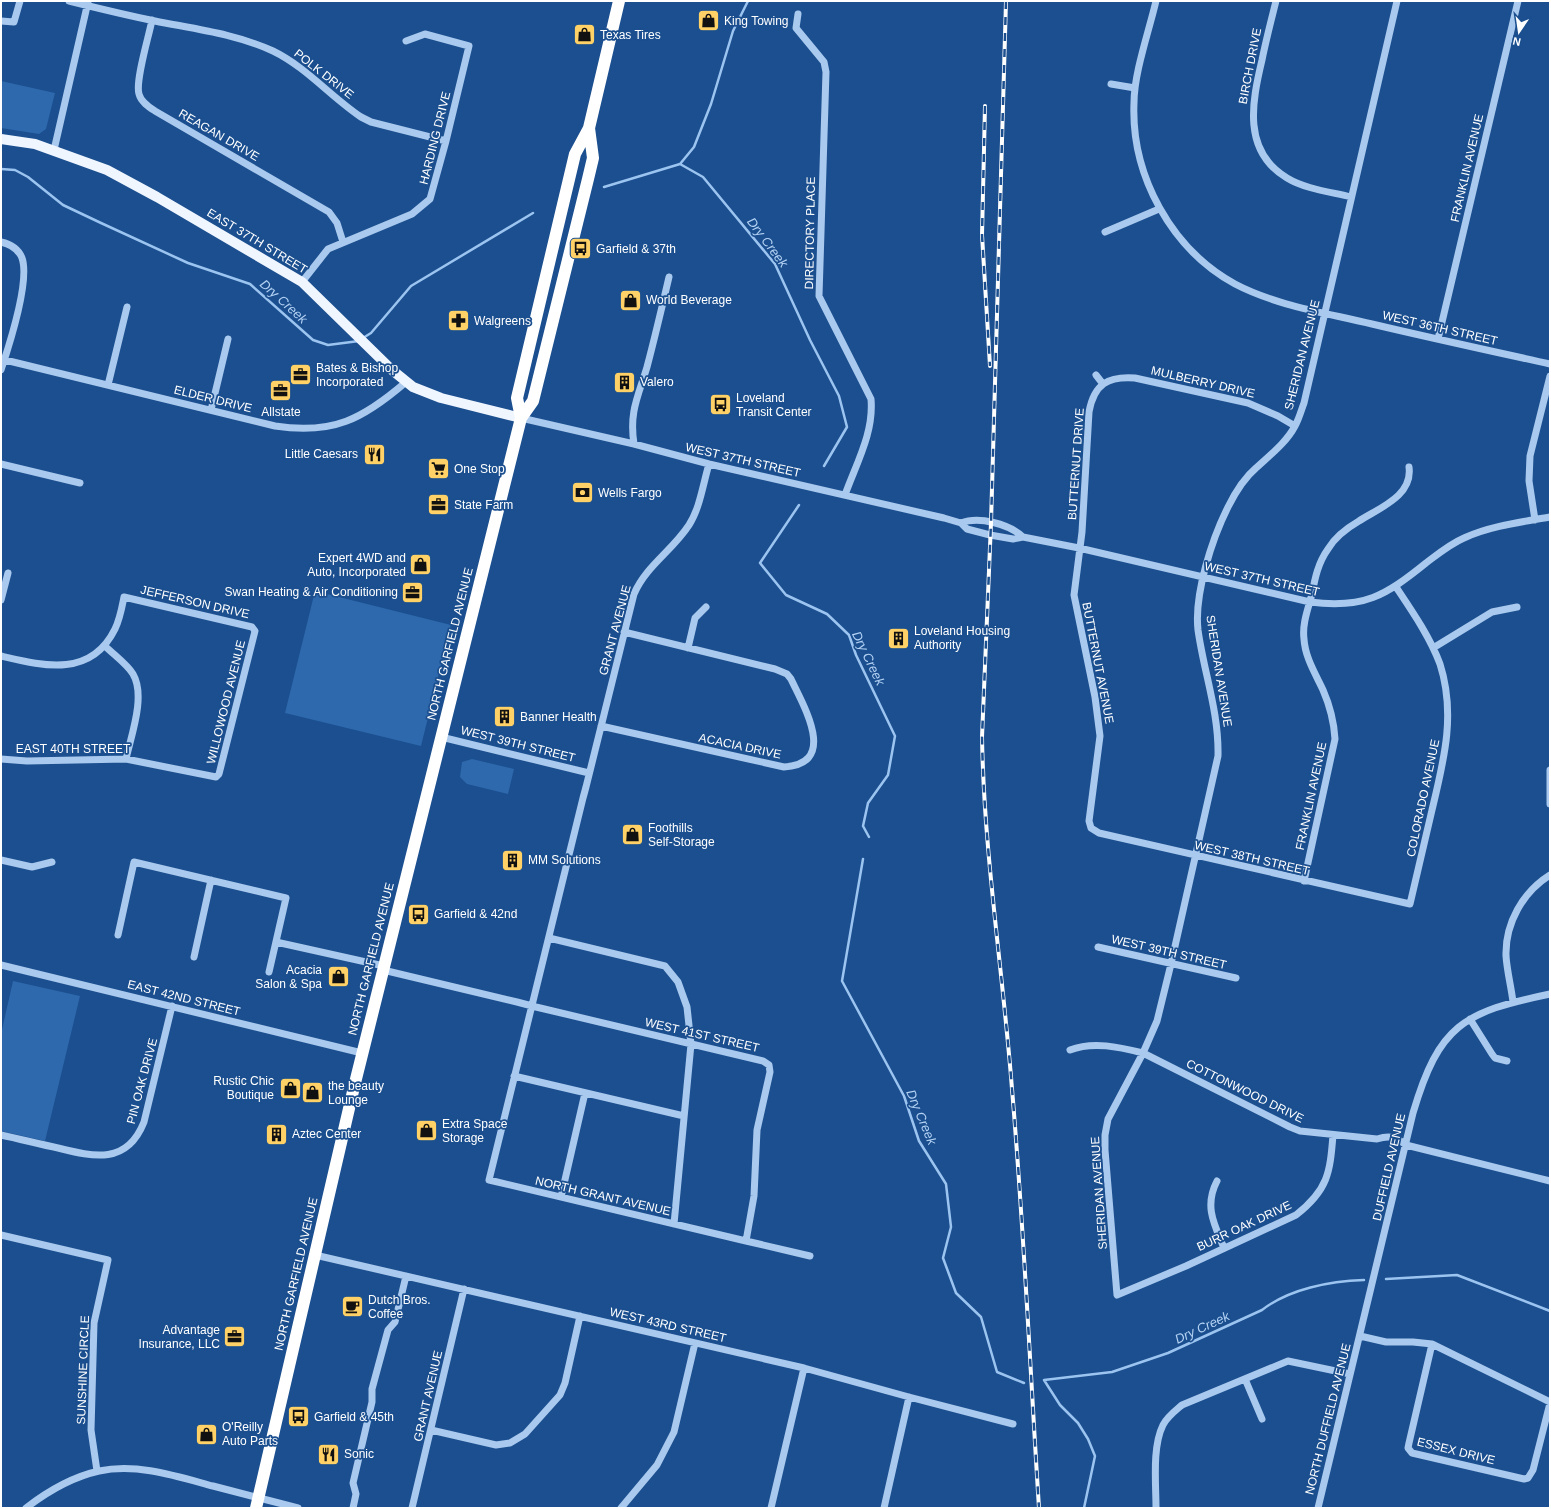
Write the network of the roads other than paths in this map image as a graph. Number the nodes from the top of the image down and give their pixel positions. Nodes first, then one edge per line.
1 (20, 1) edge
2 (69, 1) edge
3 (619, 1) edge
4 (1156, 1) edge
5 (1276, 1) edge
6 (1397, 1) edge
7 (1518, 1) edge
8 (87, 3) edge
9 (798, 14) dead end
10 (152, 20) junction
11 (1, 21) edge
12 (406, 41) dead end
13 (1111, 84) dead end
14 (1135, 88) junction
15 (590, 128) junction
16 (1, 139) edge
17 (446, 141) junction
18 (54, 150) junction
19 (1351, 197) junction
20 (1159, 208) junction
21 (1105, 232) dead end
22 (1, 242) edge
23 (343, 242) junction
24 (669, 277) dead end
25 (302, 282) junction
26 (127, 307) dead end
27 (1324, 312) junction
28 (228, 339) dead end
29 (1438, 339) junction
30 (3, 359) edge
31 (1550, 364) edge
32 (1, 370) edge
33 (1096, 375) dead end
34 (1550, 376) edge
35 (406, 382) junction
36 (1102, 384) junction
37 (108, 385) junction
38 (211, 410) junction
39 (521, 418) junction
40 (1295, 426) junction
41 (634, 444) junction
42 (1, 464) edge
43 (709, 464) junction
44 (1409, 467) dead end
45 (80, 483) dead end
46 (845, 495) junction
47 (1550, 517) edge
48 (1535, 520) junction
49 (961, 523) junction
50 (1023, 537) junction
51 (1079, 548) junction
52 (8, 573) dead end
53 (1204, 578) junction
54 (1396, 587) junction
55 (1, 600) edge
56 (1310, 602) junction
57 (706, 607) dead end
58 (1517, 607) dead end
59 (255, 630) joint
60 (624, 632) junction
61 (105, 646) junction
62 (688, 648) junction
63 (1433, 648) junction
64 (1, 656) edge
65 (601, 726) junction
66 (441, 737) junction
67 (1, 759) edge
68 (126, 759) junction
69 (1550, 770) edge
70 (590, 773) junction
71 (216, 777) joint
72 (1550, 804) edge
73 (1091, 828) joint
74 (1196, 856) junction
75 (1, 860) edge
76 (52, 862) dead end
77 (1550, 875) edge
78 (211, 880) junction
79 (1304, 881) junction
80 (1410, 904) joint
81 (118, 935) dead end
82 (549, 938) junction
83 (276, 942) junction
84 (1098, 947) dead end
85 (194, 957) dead end
86 (1171, 964) junction
87 (1, 965) edge
88 (383, 968) junction
89 (269, 972) dead end
90 (1236, 978) dead end
91 (1550, 994) edge
92 (1513, 1002) junction
93 (172, 1006) junction
94 (532, 1006) junction
95 (1470, 1019) junction
96 (690, 1044) junction
97 (1070, 1050) dead end
98 (362, 1053) junction
99 (1143, 1053) junction
100 (1507, 1061) dead end
101 (514, 1076) junction
102 (585, 1093) junction
103 (684, 1116) junction
104 (1333, 1135) junction
105 (1, 1136) edge
106 (1406, 1145) junction
107 (1217, 1181) dead end
108 (1550, 1181) edge
109 (561, 1197) junction
110 (674, 1224) junction
111 (1, 1234) edge
112 (746, 1241) junction
113 (1224, 1248) junction
114 (315, 1255) junction
115 (810, 1256) dead end
116 (406, 1276) junction
117 (464, 1289) junction
118 (1118, 1295) joint
119 (580, 1316) junction
120 (1360, 1336) junction
121 (695, 1342) junction
122 (1432, 1344) junction
123 (804, 1368) junction
124 (1350, 1374) junction
125 (1245, 1379) junction
126 (909, 1398) junction
127 (1550, 1402) edge
128 (1262, 1418) dead end
129 (1014, 1424) dead end
130 (431, 1430) junction
131 (97, 1471) junction
132 (257, 1503) edge
133 (26, 1508) edge
134 (298, 1508) edge
135 (353, 1508) edge
136 (412, 1508) edge
137 (621, 1508) edge
138 (770, 1508) edge
139 (884, 1508) edge
140 (1156, 1508) edge
141 (1318, 1508) edge

1 - 11 street
2 - 8 street, POLK DRIVE
3 - 15 highway, NORTH GARFIELD AVENUE
4 - 14 street
5 - 19 street, BIRCH DRIVE
6 - 19 street, SHERIDAN AVENUE
7 - 29 street, FRANKLIN AVENUE
8 - 10 street, POLK DRIVE
8 - 18 street
9 - 46 street, DIRECTORY PLACE
10 - 17 street, POLK DRIVE
10 - 23 street, REAGAN DRIVE
12 - 17 street, HARDING DRIVE
13 - 14 street
14 - 20 street
15 - 39 highway, NORTH GARFIELD AVENUE
15 - 39 highway, NORTH GARFIELD AVENUE
16 - 18 main road, EAST 37TH STREET
17 - 23 street, HARDING DRIVE
18 - 25 main road, EAST 37TH STREET
19 - 27 street, SHERIDAN AVENUE
20 - 21 street
20 - 27 street
22 - 30 street
23 - 25 street, HARDING DRIVE
24 - 41 street
25 - 35 main road, EAST 37TH STREET
26 - 37 street
27 - 29 street, WEST 36TH STREET
27 - 40 street, SHERIDAN AVENUE
28 - 38 street
29 - 31 street, WEST 36TH STREET
30 - 32 street
30 - 37 street, ELDER DRIVE
33 - 36 street
34 - 48 street
35 - 38 street, ELDER DRIVE
35 - 39 main road, EAST 37TH STREET
36 - 40 street, MULBERRY DRIVE
36 - 51 street, BUTTERNUT DRIVE
37 - 38 street, ELDER DRIVE
39 - 41 street, WEST 37TH STREET
39 - 66 highway, NORTH GARFIELD AVENUE
40 - 53 street, SHERIDAN AVENUE
41 - 43 street, WEST 37TH STREET
42 - 45 street
43 - 46 street, WEST 37TH STREET
43 - 60 street, GRANT AVENUE
44 - 56 street, FRANKLIN AVENUE
46 - 49 street, WEST 37TH STREET
47 - 48 street, WEST 37TH STREET
48 - 54 street, WEST 37TH STREET
49 - 50 street, WEST 37TH STREET
49 - 50 street, WEST 37TH STREET
50 - 51 street, WEST 37TH STREET
51 - 53 street, WEST 37TH STREET
51 - 73 street, BUTTERNUT AVENUE
52 - 55 street
53 - 56 street, WEST 37TH STREET
53 - 74 street, SHERIDAN AVENUE
54 - 56 street, WEST 37TH STREET
54 - 63 street, COLORADO AVENUE
56 - 79 street, FRANKLIN AVENUE
57 - 62 street
58 - 63 street
59 - 61 street, JEFFERSON DRIVE
59 - 71 street, WILLOWOOD AVENUE
60 - 62 street, ACACIA DRIVE
60 - 65 street, GRANT AVENUE
61 - 64 street, JEFFERSON DRIVE
61 - 68 street
62 - 65 street, ACACIA DRIVE
63 - 80 street, COLORADO AVENUE
65 - 70 street, GRANT AVENUE
66 - 70 street, WEST 39TH STREET
66 - 88 highway, NORTH GARFIELD AVENUE
67 - 68 street, EAST 40TH STREET
68 - 71 street, EAST 40TH STREET
69 - 72 street
70 - 82 street, NORTH GRANT AVENUE
73 - 74 street, WEST 38TH STREET
74 - 79 street, WEST 38TH STREET
74 - 86 street, SHERIDAN AVENUE
75 - 76 street
77 - 92 street
78 - 81 street
78 - 83 street
78 - 85 street
79 - 80 street, WEST 38TH STREET
82 - 94 street, NORTH GRANT AVENUE
82 - 96 street, NORTH GRANT AVENUE
83 - 88 street, WEST 41ST STREET
83 - 89 street
84 - 86 street, WEST 39TH STREET
86 - 90 street, WEST 39TH STREET
86 - 99 street, SHERIDAN AVENUE
87 - 93 street, EAST 42ND STREET
88 - 94 street, WEST 41ST STREET
88 - 98 highway, NORTH GARFIELD AVENUE
91 - 92 street
92 - 95 street
93 - 98 street, EAST 42ND STREET
93 - 105 street, PIN OAK DRIVE
94 - 96 street, WEST 41ST STREET
94 - 101 street, NORTH GRANT AVENUE
95 - 100 street
95 - 106 street, DUFFIELD AVENUE
96 - 103 street, NORTH GRANT AVENUE
96 - 112 street, WEST 41ST STREET
97 - 99 street, COTTONWOOD DRIVE
98 - 114 highway, NORTH GARFIELD AVENUE
99 - 104 street, COTTONWOOD DRIVE
99 - 118 street, SHERIDAN AVENUE
101 - 102 street
101 - 109 street, NORTH GRANT AVENUE
102 - 103 street
102 - 109 street
103 - 110 street, NORTH GRANT AVENUE
104 - 106 street, COTTONWOOD DRIVE
104 - 113 street, BURR OAK DRIVE
106 - 108 street, COTTONWOOD DRIVE
106 - 120 street, DUFFIELD AVENUE
107 - 113 street
109 - 110 street, NORTH GRANT AVENUE
110 - 112 street
111 - 131 street, SUNSHINE CIRCLE
112 - 115 street
113 - 118 street, BURR OAK DRIVE
114 - 116 street, WEST 43RD STREET
114 - 132 highway, NORTH GARFIELD AVENUE
116 - 117 street, WEST 43RD STREET
116 - 135 street
117 - 119 street, WEST 43RD STREET
117 - 130 street, GRANT AVENUE
119 - 121 street, WEST 43RD STREET
119 - 130 street
120 - 122 street
120 - 124 street, NORTH DUFFIELD AVENUE
121 - 123 street, WEST 43RD STREET
121 - 137 street
122 - 127 street
122 - 127 street, ESSEX DRIVE
123 - 126 street, WEST 43RD STREET
123 - 138 street
124 - 125 street
124 - 141 street, NORTH DUFFIELD AVENUE
125 - 128 street
125 - 140 street
126 - 129 street, WEST 43RD STREET
126 - 139 street
130 - 136 street, GRANT AVENUE
131 - 132 street
131 - 133 street
132 - 134 street

